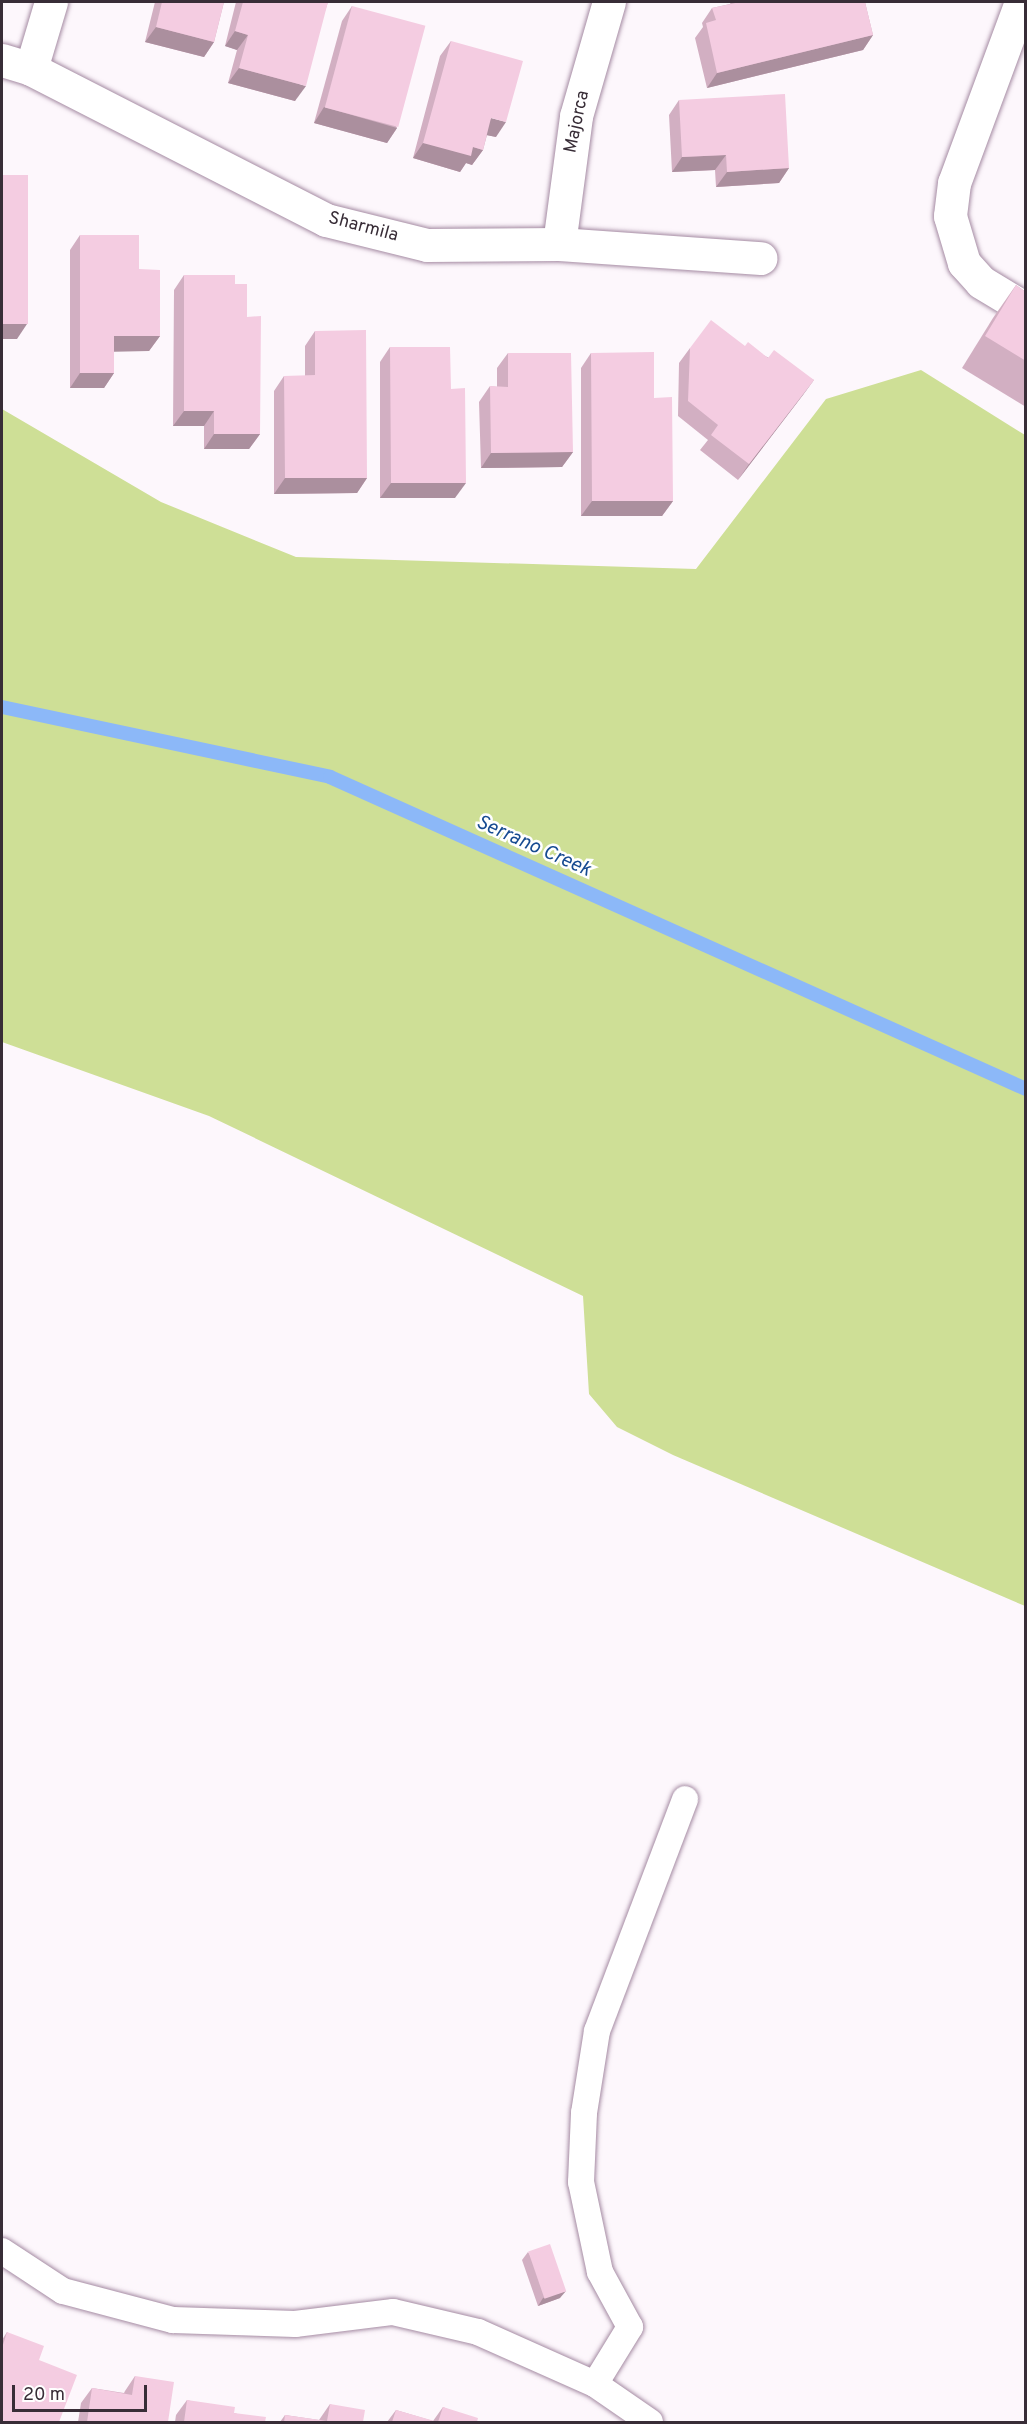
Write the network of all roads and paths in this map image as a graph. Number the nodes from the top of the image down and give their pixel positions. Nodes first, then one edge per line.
1 (51, 2) edge
2 (609, 2) edge
3 (1021, 2) edge
4 (16, 64) edge
5 (559, 244) junction
6 (761, 258) dead end
7 (1026, 309) edge
8 (685, 1799) dead end
9 (2, 2251) edge
10 (595, 2384) junction
11 (650, 2422) edge

1 - 4 street
2 - 5 street, Majorca
3 - 7 street
4 - 5 street, Sharmila
5 - 6 street, Sharmila
8 - 10 lane
9 - 10 lane
10 - 11 lane

